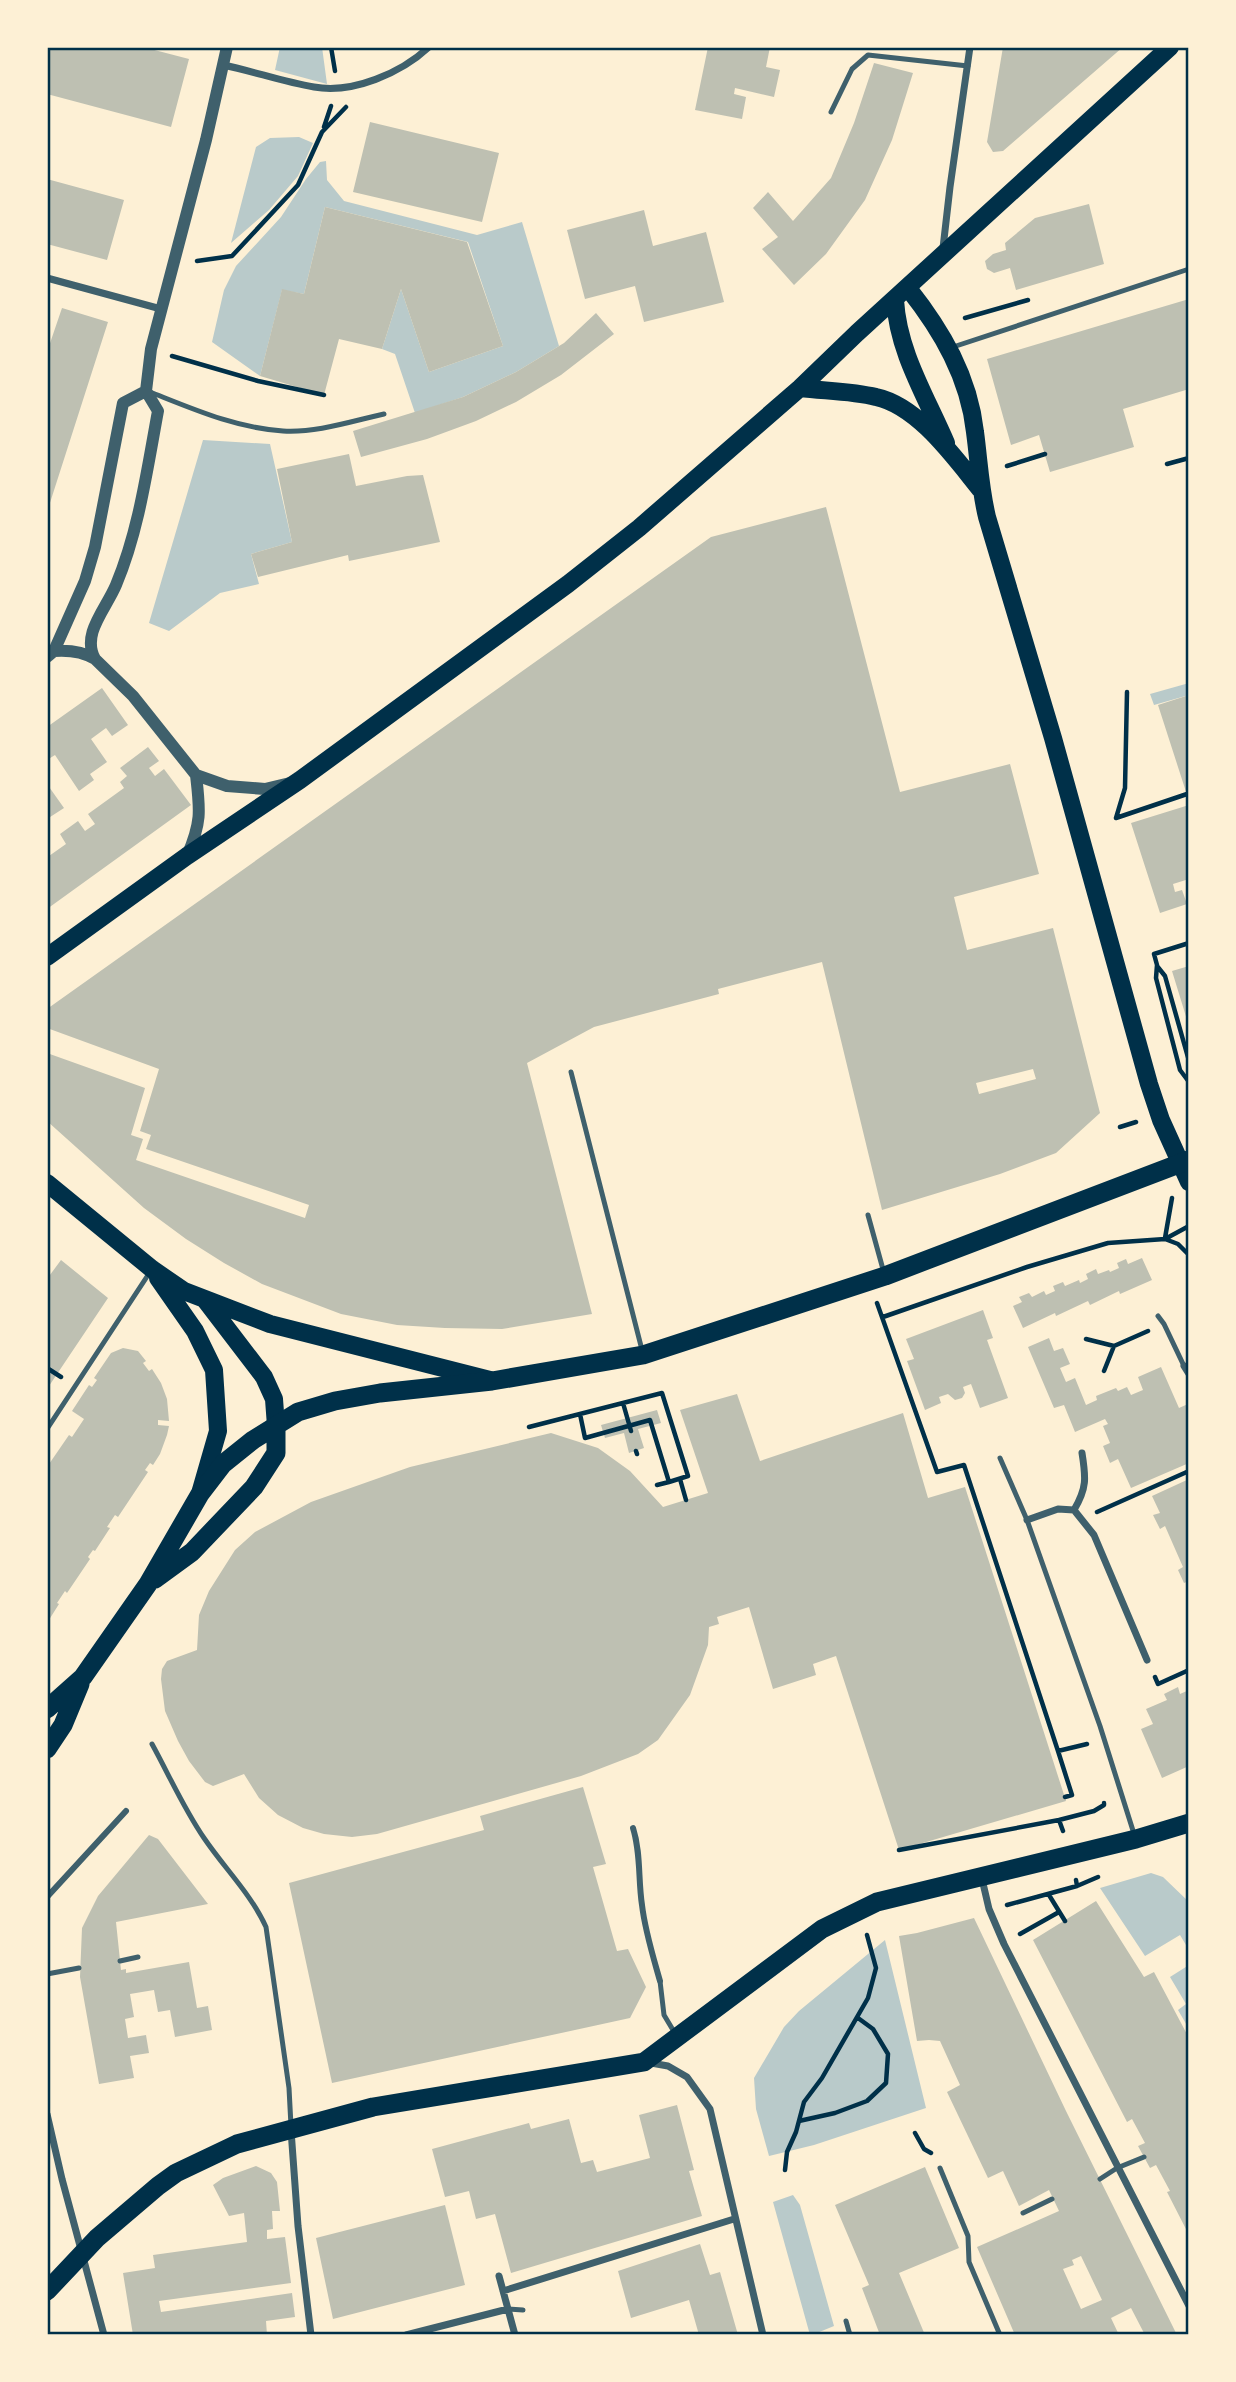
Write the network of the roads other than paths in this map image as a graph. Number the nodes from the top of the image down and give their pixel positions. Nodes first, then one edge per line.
1 (227, 47) edge
2 (429, 47) edge
3 (970, 47) edge
4 (1170, 47) edge
5 (223, 65) junction
6 (968, 66) junction
7 (831, 113) dead end
8 (943, 256) junction
9 (1189, 269) edge
10 (47, 278) edge
11 (901, 294) junction
12 (161, 309) junction
13 (950, 348) junction
14 (800, 388) junction
15 (146, 391) junction
16 (384, 414) dead end
17 (950, 452) junction
18 (980, 489) junction
19 (51, 654) edge
20 (94, 659) junction
21 (196, 775) junction
22 (300, 780) junction
23 (187, 856) junction
24 (47, 957) edge
25 (571, 1072) dead end
26 (1184, 1162) edge
27 (47, 1182) edge
28 (1189, 1182) edge
29 (867, 1215) dead end
30 (152, 1269) junction
31 (877, 1279) junction
32 (206, 1301) junction
33 (1158, 1316) dead end
34 (643, 1354) junction
35 (1184, 1366) joint
36 (1189, 1374) edge
37 (492, 1381) junction
38 (276, 1426) junction
39 (47, 1429) edge
40 (1082, 1453) dead end
41 (1000, 1458) dead end
42 (200, 1494) junction
43 (1074, 1510) junction
44 (1027, 1520) junction
45 (148, 1584) junction
46 (1147, 1660) road end
47 (83, 1677) junction
48 (47, 1709) edge
49 (152, 1744) dead end
50 (47, 1749) edge
51 (126, 1811) dead end
52 (1189, 1823) edge
53 (633, 1828) dead end
54 (1136, 1839) junction
55 (981, 1877) junction
56 (47, 1897) edge
57 (138, 1957) dead end
58 (120, 1961) dead end
59 (79, 1968) dead end
60 (47, 1974) edge
61 (660, 1982) joint
62 (678, 2038) junction
63 (644, 2062) junction
64 (47, 2114) edge
65 (291, 2129) junction
66 (1144, 2157) dead end
67 (940, 2168) dead end
68 (1117, 2168) junction
69 (1100, 2179) dead end
70 (1052, 2199) dead end
71 (1023, 2213) dead end
72 (734, 2219) junction
73 (82, 2256) junction
74 (499, 2276) dead end
75 (47, 2291) edge
76 (503, 2291) junction
77 (1189, 2306) edge
78 (508, 2309) junction
79 (523, 2310) dead end
80 (846, 2321) dead end
81 (104, 2335) edge
82 (311, 2335) edge
83 (406, 2335) edge
84 (515, 2335) edge
85 (763, 2335) edge
86 (850, 2335) edge
87 (1000, 2335) edge

1 - 5 street
2 - 5 street
3 - 6 street
4 - 8 main road
5 - 12 street
6 - 7 lane
6 - 8 street
8 - 11 main road
9 - 13 lane
10 - 12 street
11 - 13 main road
11 - 14 main road
11 - 17 main road
12 - 15 street
13 - 18 main road
14 - 17 main road
14 - 22 main road
15 - 16 lane
15 - 19 street
15 - 20 street
17 - 18 main road
18 - 26 main road
19 - 20 street
20 - 21 street
21 - 22 street
21 - 23 street
22 - 23 main road
23 - 24 main road
25 - 34 lane
26 - 28 main road
26 - 31 highway
27 - 30 main road
29 - 31 lane
30 - 32 main road
30 - 39 lane
30 - 42 main road
31 - 34 highway
32 - 37 main road
32 - 38 main road
33 - 35 lane
34 - 37 highway
35 - 36 street
37 - 38 highway
38 - 42 highway
38 - 45 highway
40 - 43 street
41 - 44 lane
42 - 45 highway
43 - 44 street
43 - 46 street
44 - 54 lane
45 - 47 highway
47 - 48 highway
47 - 50 highway
49 - 65 lane
51 - 56 street
52 - 54 highway
53 - 61 street
54 - 55 highway
55 - 62 highway
55 - 68 street
57 - 58 lane
59 - 60 lane
61 - 62 lane
62 - 63 highway
63 - 65 highway
63 - 72 street
64 - 73 street
65 - 73 highway
65 - 82 street
66 - 68 lane
67 - 87 lane
68 - 69 lane
68 - 77 street
70 - 71 lane
72 - 76 street
72 - 85 street
73 - 75 highway
73 - 81 street
74 - 76 street
76 - 78 street
78 - 79 lane
78 - 83 street
78 - 84 street
80 - 86 lane

